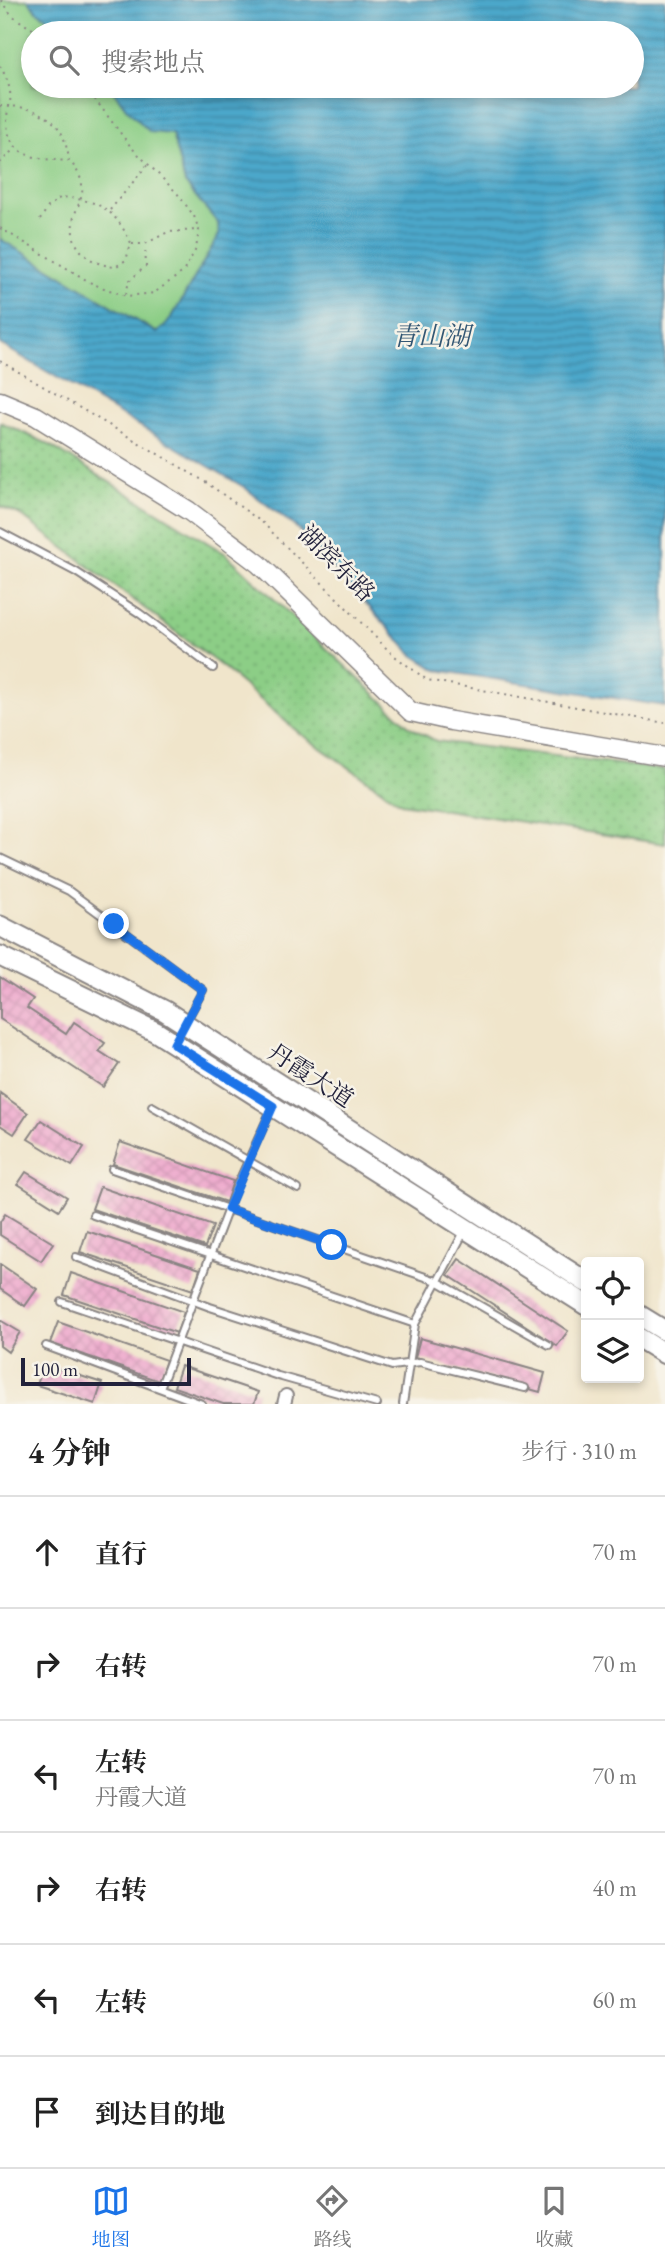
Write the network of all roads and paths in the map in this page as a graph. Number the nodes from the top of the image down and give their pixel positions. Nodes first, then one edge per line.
1 (0, 0) edge
2 (21, 22) edge
3 (0, 66) edge
4 (94, 98) edge
5 (0, 106) edge
6 (9, 106) junction
7 (15, 148) junction
8 (70, 162) junction
9 (0, 163) edge
10 (148, 164) junction
11 (81, 199) junction
12 (109, 211) junction
13 (40, 220) dead end
14 (0, 228) edge
15 (199, 230) junction
16 (131, 244) junction
17 (145, 244) junction
18 (126, 296) junction
19 (0, 361) edge
20 (0, 401) edge
21 (0, 532) edge
22 (213, 668) dead end
23 (665, 723) edge
24 (665, 757) edge
25 (0, 858) edge
26 (0, 926) edge
27 (0, 956) edge
28 (185, 1024) junction
29 (174, 1044) junction
30 (152, 1106) dead end
31 (273, 1106) junction
32 (248, 1160) junction
33 (112, 1169) dead end
34 (299, 1189) dead end
35 (228, 1209) junction
36 (93, 1215) dead end
37 (466, 1228) junction
38 (210, 1255) junction
39 (76, 1257) dead end
40 (581, 1279) edge
41 (437, 1281) junction
42 (193, 1300) junction
43 (581, 1301) edge
44 (62, 1302) dead end
45 (644, 1317) edge
46 (644, 1318) edge
47 (665, 1323) edge
48 (415, 1324) junction
49 (665, 1331) edge
50 (644, 1339) edge
51 (644, 1340) edge
52 (177, 1341) junction
53 (549, 1345) dead end
54 (46, 1346) dead end
55 (665, 1348) edge
56 (665, 1354) edge
57 (408, 1363) junction
58 (160, 1388) junction
59 (525, 1388) dead end
60 (202, 1404) edge
61 (376, 1404) edge
62 (403, 1404) edge

1 - 2 path
3 - 6 path
4 - 10 path
5 - 6 path
6 - 7 path
6 - 8 path
7 - 8 path
7 - 9 path
8 - 11 path
10 - 12 path
10 - 15 path
11 - 12 path
11 - 13 path
11 - 16 path
12 - 16 path
14 - 18 path
15 - 17 path
15 - 18 path
16 - 17 path
17 - 18 path
19 - 23 path, 湖滨东路
20 - 24 street
21 - 22 lane
25 - 28 lane
26 - 28 main road, 丹霞大道
27 - 29 main road, 丹霞大道
28 - 29 lane
28 - 40 main road, 丹霞大道
29 - 31 main road, 丹霞大道
30 - 32 lane
31 - 32 lane
31 - 37 main road, 丹霞大道
32 - 34 lane
32 - 35 lane
33 - 35 lane
35 - 38 lane
35 - 41 lane
36 - 38 lane
37 - 41 lane
37 - 43 main road, 丹霞大道
38 - 42 lane
38 - 48 lane
39 - 42 lane
41 - 48 lane
41 - 53 lane
42 - 52 lane
42 - 57 lane
44 - 52 lane
45 - 47 main road
46 - 49 main road
48 - 57 lane
50 - 55 main road
51 - 56 main road
52 - 58 lane
52 - 61 lane
54 - 58 lane
57 - 59 lane
57 - 62 lane
58 - 60 lane

